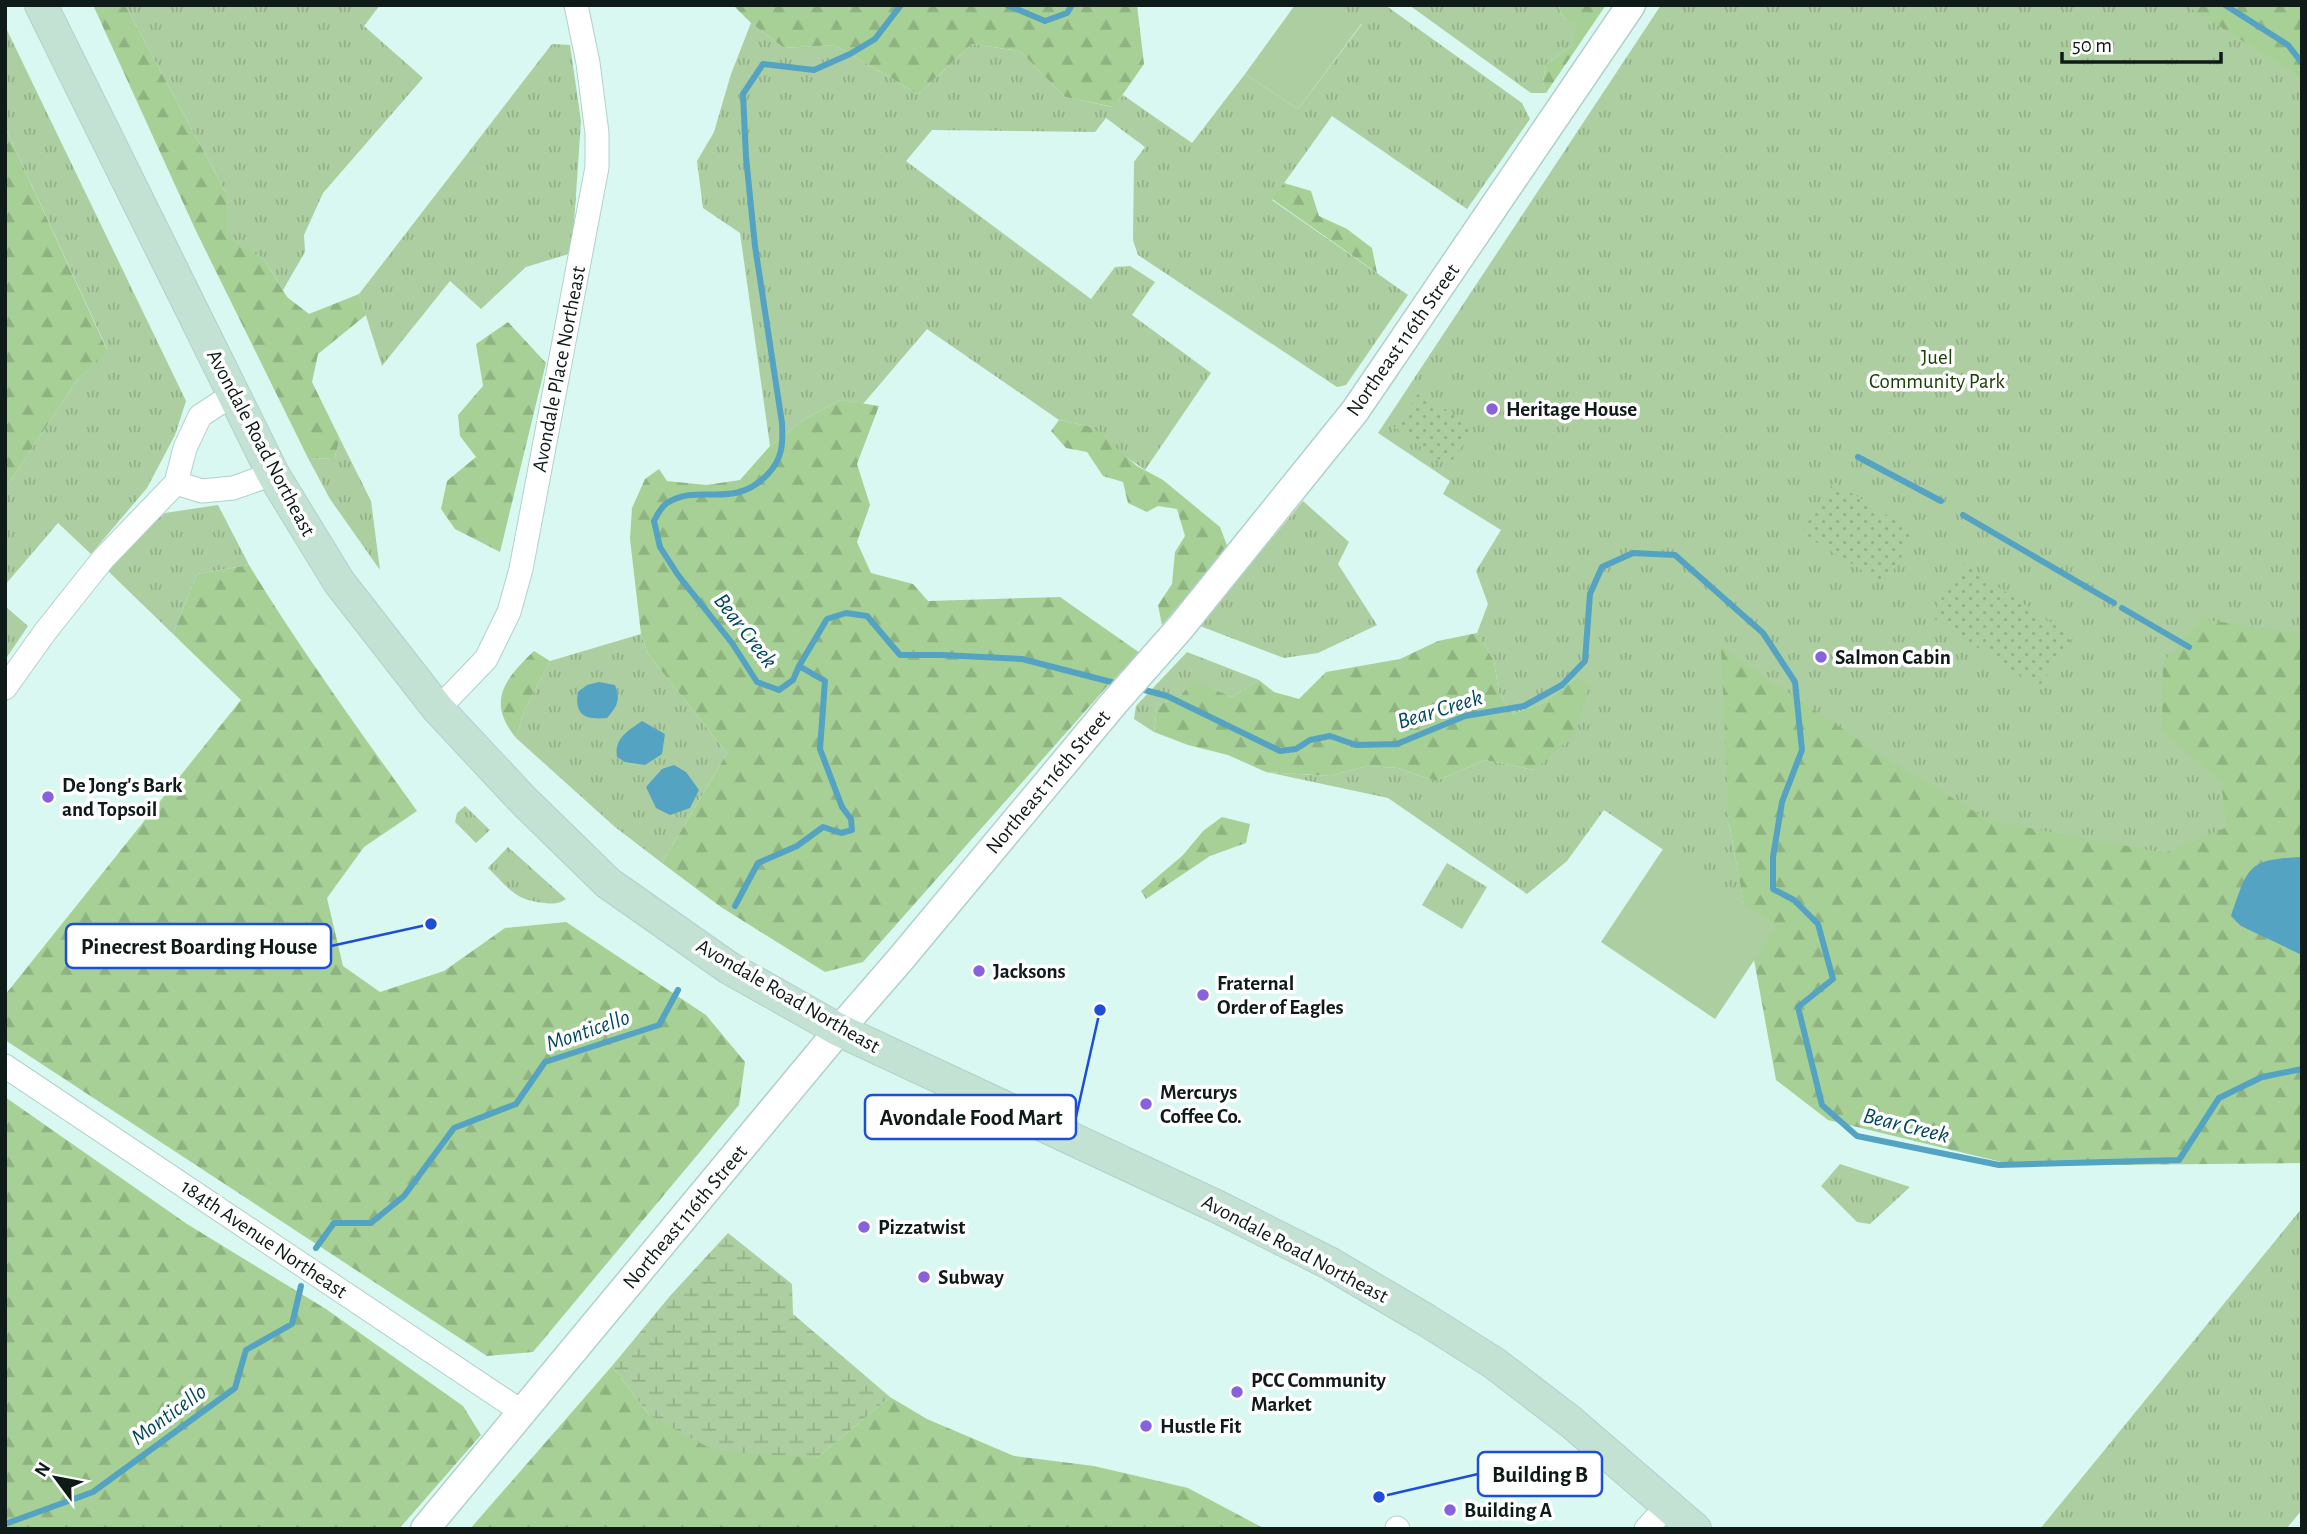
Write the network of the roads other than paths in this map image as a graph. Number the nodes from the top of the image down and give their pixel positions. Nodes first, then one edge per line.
1 (41, 5) edge
2 (576, 5) edge
3 (1631, 5) edge
4 (232, 395) junction
5 (273, 474) junction
6 (176, 483) junction
7 (5, 688) edge
8 (438, 709) junction
9 (839, 1030) junction
10 (5, 1066) edge
11 (522, 1412) junction
12 (1668, 1505) junction
13 (425, 1529) edge
14 (1646, 1529) edge
15 (1695, 1529) edge

1 - 4 main road, Avondale Road Northeast
2 - 8 street, Avondale Place Northeast
3 - 9 street, Northeast 116th Street
4 - 5 main road, Avondale Road Northeast
4 - 6 street
5 - 6 street
5 - 8 main road, Avondale Road Northeast
6 - 7 street
8 - 9 main road, Avondale Road Northeast
9 - 11 street, Northeast 116th Street
9 - 12 main road, Avondale Road Northeast
10 - 11 street, 184th Avenue Northeast
11 - 13 street, Northeast 116th Street
12 - 14 street
12 - 15 main road, Avondale Road Northeast

